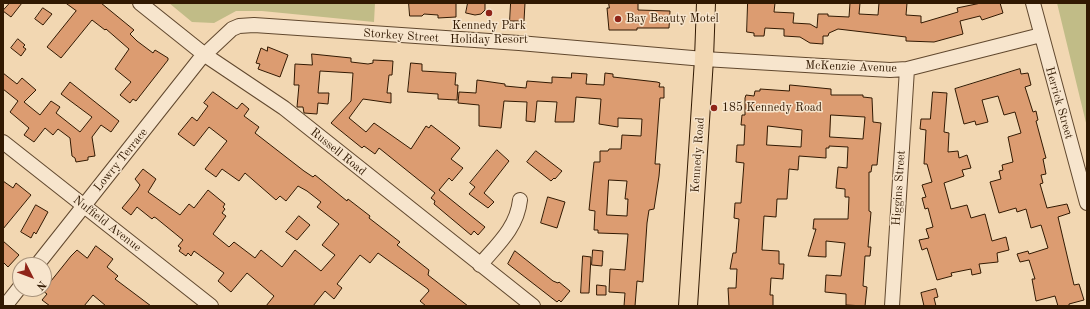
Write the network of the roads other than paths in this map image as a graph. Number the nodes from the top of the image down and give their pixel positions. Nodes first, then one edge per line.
1 (140, 3) edge
2 (706, 3) edge
3 (1033, 3) edge
4 (1040, 35) junction
5 (205, 55) junction
6 (704, 59) junction
7 (907, 69) junction
8 (3, 142) edge
9 (520, 200) dead end
10 (1087, 203) edge
11 (85, 206) junction
12 (44, 257) edge
13 (480, 266) junction
14 (12, 297) edge
15 (5, 306) edge
16 (211, 306) edge
17 (533, 306) edge
18 (688, 306) edge
19 (892, 306) edge

1 - 5 street, Russell Road
2 - 6 main road, Kennedy Road
3 - 4 street, Herrick Street
4 - 7 street, McKenzie Avenue
4 - 10 street, Herrick Street
5 - 6 street, Storkey Street
5 - 11 street, Lowry Terrace
5 - 13 street, Russell Road
6 - 7 street, McKenzie Avenue
6 - 18 main road, Kennedy Road
7 - 19 street, Higgins Street
8 - 11 street, Nuffield Avenue
9 - 13 street
11 - 12 street, Lowry Terrace
11 - 16 street, Nuffield Avenue
13 - 17 street, Russell Road
14 - 15 street

